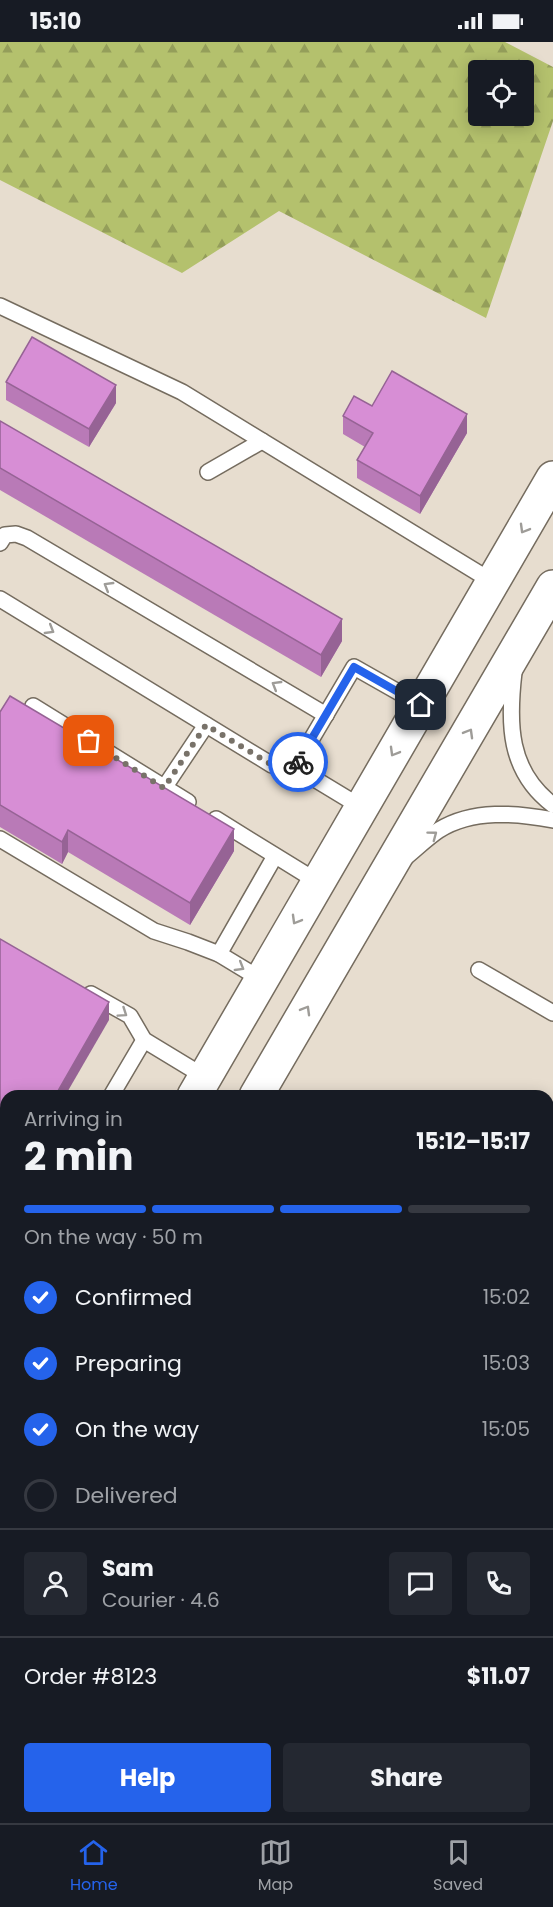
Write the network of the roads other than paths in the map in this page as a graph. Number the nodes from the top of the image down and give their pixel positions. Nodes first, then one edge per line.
1 (0, 306) edge
2 (262, 441) junction
3 (208, 472) dead end
4 (553, 478) edge
5 (0, 543) edge
6 (493, 582) junction
7 (553, 587) edge
8 (0, 599) edge
9 (517, 649) junction
10 (421, 705) junction
11 (33, 706) dead end
12 (326, 715) junction
13 (206, 725) junction
14 (295, 767) junction
15 (164, 788) junction
16 (553, 806) edge
17 (361, 807) junction
18 (553, 820) edge
19 (0, 839) edge
20 (275, 856) junction
21 (387, 872) junction
22 (318, 882) junction
23 (219, 954) junction
24 (478, 970) dead end
25 (262, 980) junction
26 (80, 987) edge
27 (553, 1014) edge
28 (144, 1040) junction
29 (280, 1055) junction
30 (200, 1087) edge
31 (115, 1090) edge
32 (260, 1090) edge
33 (268, 1090) edge

1 - 2 lane
2 - 3 lane
2 - 6 lane
4 -> 6 highway
12 -> 5 lane
6 - 10 highway
7 - 9 highway
8 -> 13 lane
9 - 16 lane
21 -> 9 highway
10 - 12 lane
10 -> 17 highway
11 - 15 lane
12 - 14 lane
13 - 14 lane
13 - 15 lane
14 - 17 lane
15 - 20 lane
17 - 22 highway
21 -> 18 lane
19 - 23 lane
20 - 22 lane
20 - 23 lane
29 -> 21 highway
22 -> 25 highway
23 -> 25 lane
24 - 27 lane
25 - 30 highway
26 -> 28 lane
28 - 30 lane
28 - 31 lane
29 - 32 highway
29 - 33 lane

